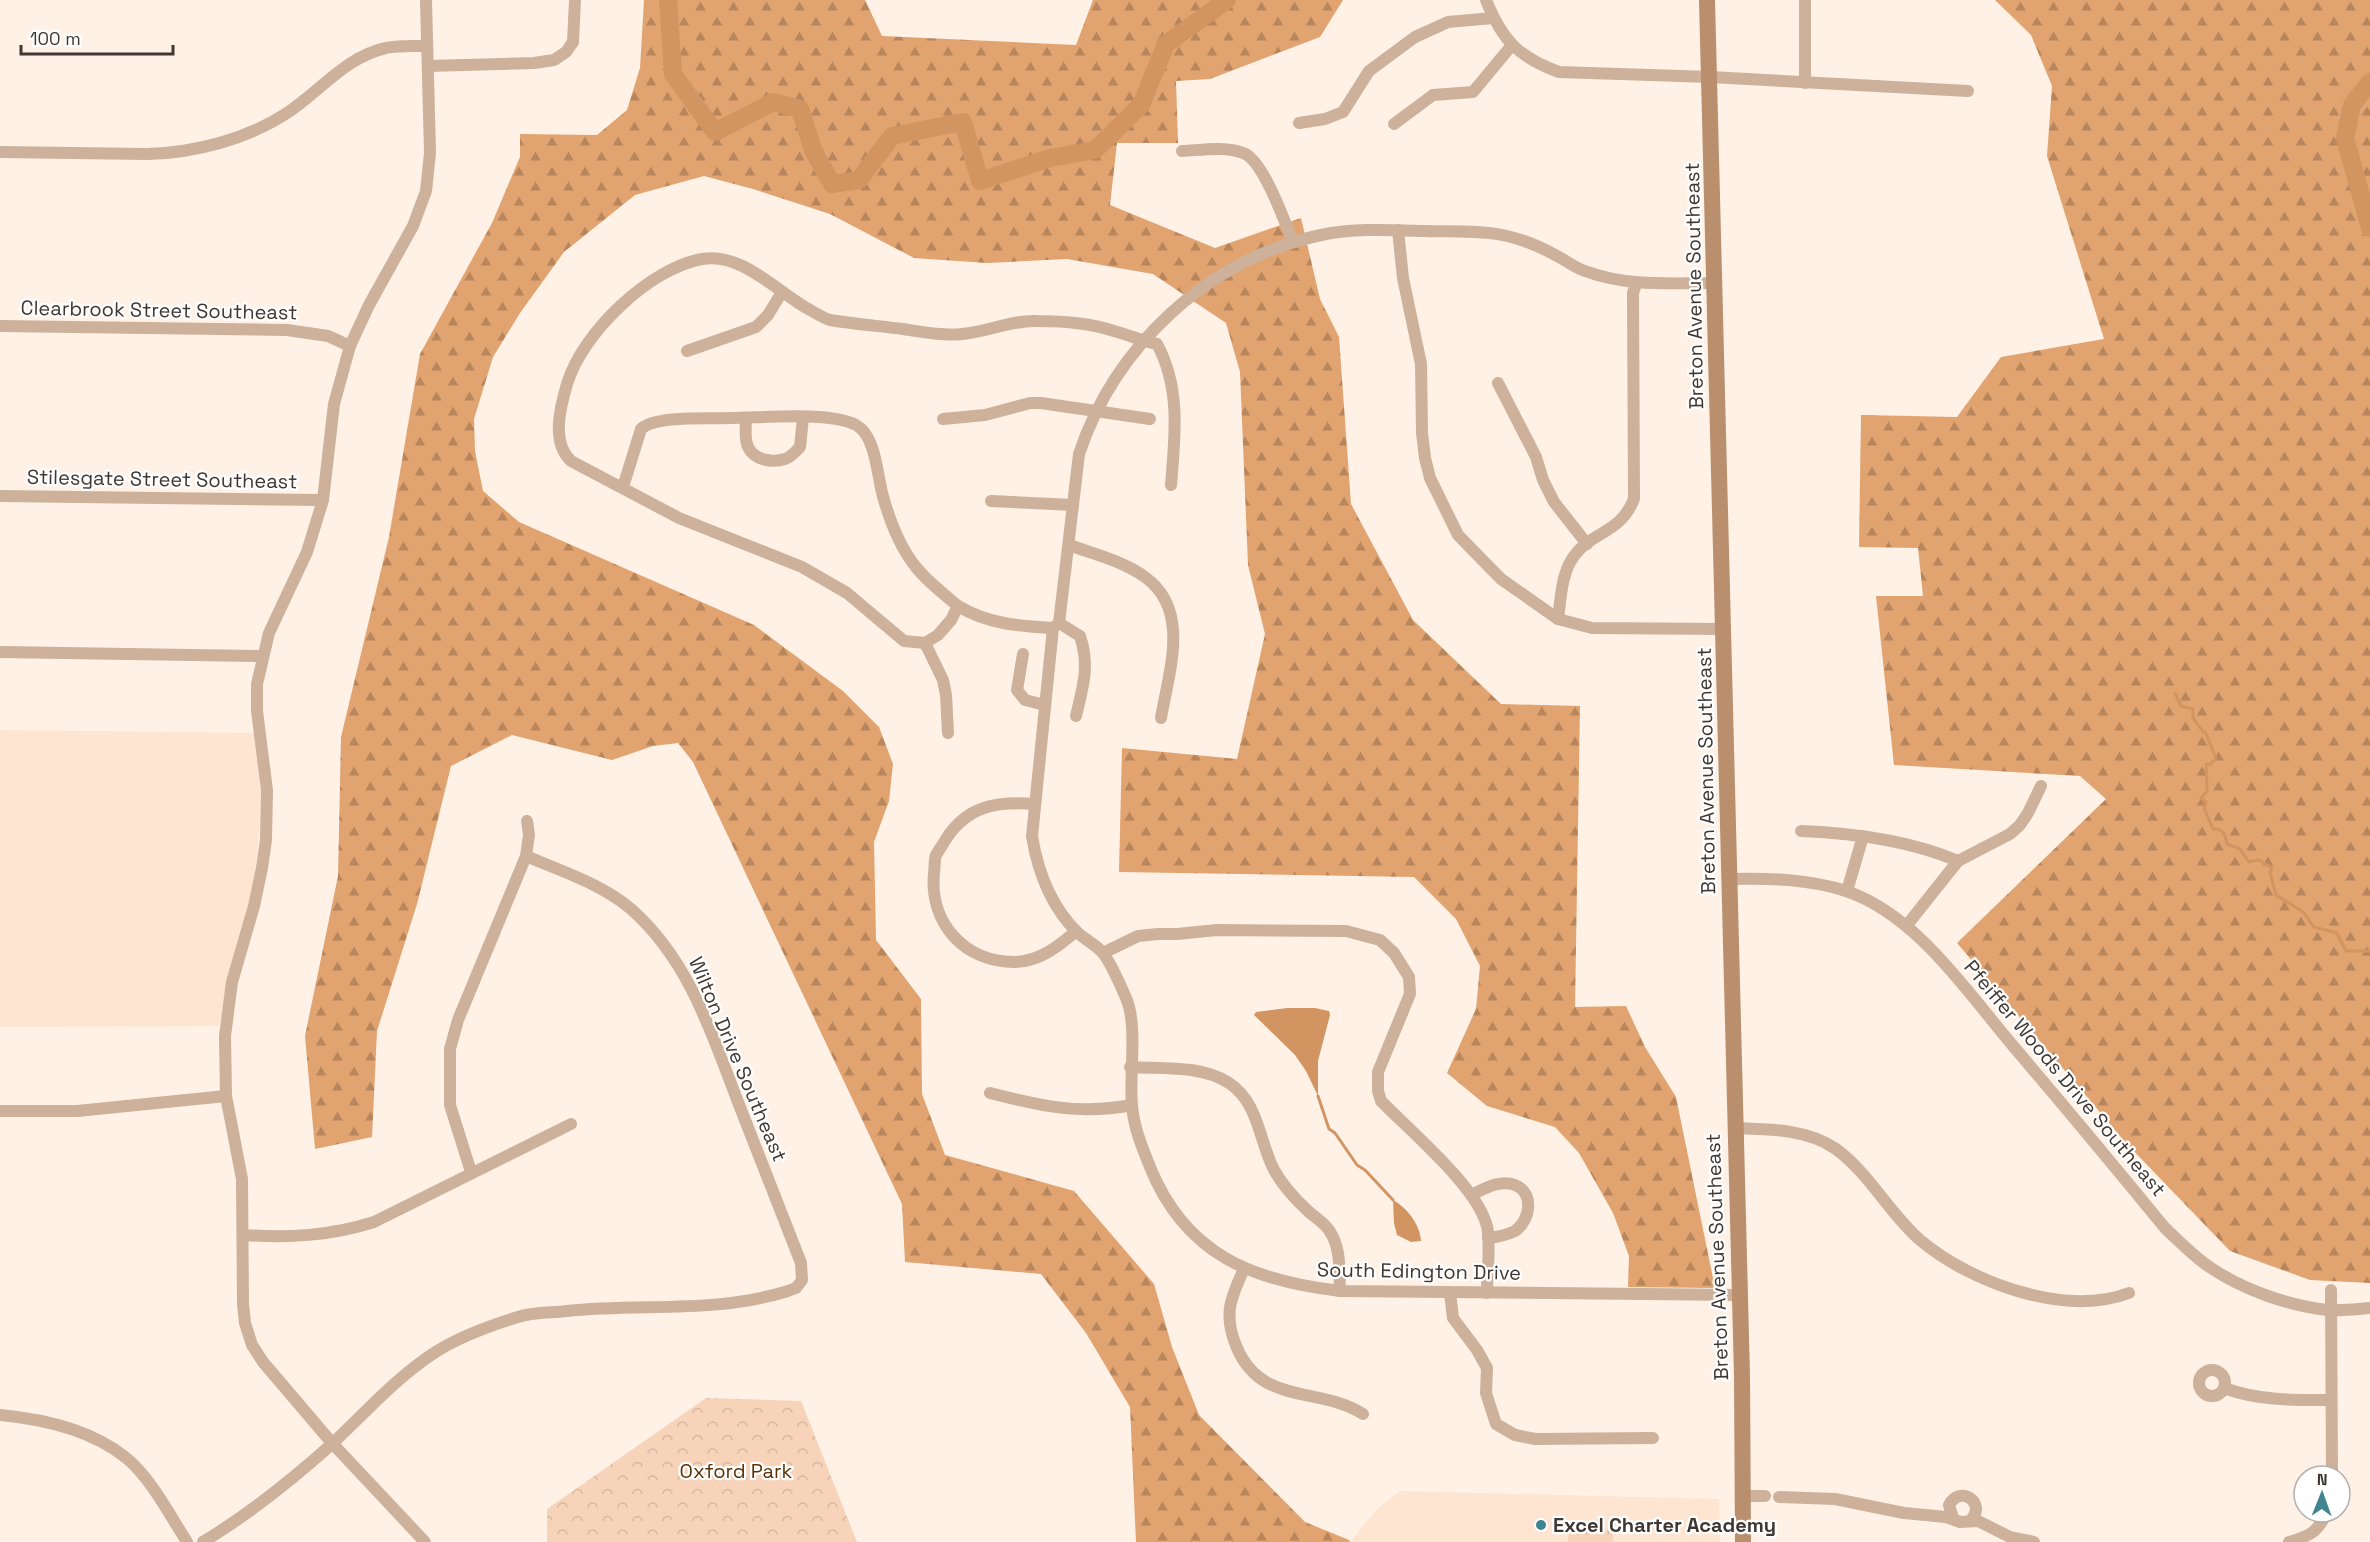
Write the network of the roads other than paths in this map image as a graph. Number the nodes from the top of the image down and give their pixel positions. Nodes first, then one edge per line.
1 (426, 0) edge
2 (575, 0) edge
3 (1486, 0) edge
4 (1707, 0) edge
5 (1805, 0) edge
6 (1493, 18) junction
7 (1512, 45) junction
8 (427, 46) junction
9 (428, 66) junction
10 (1710, 77) junction
11 (1805, 83) junction
12 (1968, 91) dead end
13 (1299, 123) dead end
14 (1394, 124) dead end
15 (1182, 151) dead end
16 (0, 152) edge
17 (1398, 230) junction
18 (1293, 242) junction
19 (1715, 283) junction
20 (1636, 284) junction
21 (782, 292) junction
22 (0, 326) edge
23 (1143, 341) junction
24 (350, 346) junction
25 (687, 351) dead end
26 (1498, 383) dead end
27 (1097, 412) junction
28 (746, 418) junction
29 (803, 418) junction
30 (942, 419) dead end
31 (1150, 419) dead end
32 (1171, 485) dead end
33 (623, 487) junction
34 (0, 496) edge
35 (323, 500) junction
36 (991, 501) dead end
37 (1073, 505) junction
38 (1587, 544) junction
39 (1069, 545) junction
40 (958, 606) junction
41 (1558, 619) junction
42 (1056, 625) junction
43 (1724, 629) junction
44 (925, 643) junction
45 (0, 652) edge
46 (1023, 654) dead end
47 (262, 656) junction
48 (1045, 705) junction
49 (1076, 716) dead end
50 (1161, 718) dead end
51 (948, 733) dead end
52 (2041, 786) dead end
53 (1034, 804) junction
54 (527, 821) dead end
55 (1801, 831) dead end
56 (1863, 836) junction
57 (526, 856) junction
58 (1958, 861) junction
59 (1730, 879) junction
60 (1847, 891) junction
61 (1907, 925) junction
62 (1076, 931) junction
63 (1103, 953) junction
64 (1130, 1067) junction
65 (990, 1093) dead end
66 (226, 1096) junction
67 (1132, 1106) junction
68 (0, 1110) edge
69 (571, 1124) dead end
70 (1735, 1128) junction
71 (471, 1172) junction
72 (1471, 1195) junction
73 (243, 1235) junction
74 (1488, 1238) junction
75 (1244, 1269) junction
76 (2331, 1290) dead end
77 (1340, 1291) junction
78 (1450, 1293) junction
79 (1487, 1293) junction
80 (2129, 1293) dead end
81 (1739, 1295) junction
82 (2370, 1308) edge
83 (2330, 1310) junction
84 (2224, 1388) dead end
85 (2331, 1401) junction
86 (1363, 1414) dead end
87 (0, 1415) edge
88 (1653, 1438) dead end
89 (332, 1443) junction
90 (2332, 1464) edge
91 (1742, 1496) junction
92 (1765, 1496) dead end
93 (1779, 1497) dead end
94 (1947, 1514) junction
95 (1974, 1514) junction
96 (2322, 1524) edge
97 (188, 1542) edge
98 (203, 1542) edge
99 (424, 1542) edge
100 (1743, 1542) edge
101 (2034, 1542) edge
102 (2289, 1542) edge

1 - 8 street
2 - 9 street
3 - 6 street
4 - 10 main road, Breton Avenue Southeast
5 - 11 street
6 - 7 street
6 - 13 street
7 - 10 street
7 - 14 street
8 - 9 street
8 - 16 street
9 - 24 street
10 - 11 street
10 - 19 main road, Breton Avenue Southeast
11 - 12 street
15 - 18 street
17 - 18 street, South Edington Drive
17 - 20 street, South Edington Drive
17 - 41 street
18 - 23 street, South Edington Drive
19 - 20 street, South Edington Drive
19 - 43 main road, Breton Avenue Southeast
20 - 38 street
21 - 23 street
21 - 25 street
21 - 33 street
22 - 24 street, Clearbrook Street Southeast
23 - 27 street, South Edington Drive
23 - 32 street
24 - 35 street
26 - 38 street
27 - 30 street
27 - 31 street
27 - 37 street, South Edington Drive
28 - 29 street
28 - 29 street
28 - 33 street
29 - 40 street
33 - 44 street
34 - 35 street, Stilesgate Street Southeast
35 - 47 street
36 - 37 street
37 - 39 street, South Edington Drive
38 - 41 street
39 - 42 street, South Edington Drive
39 - 50 street
40 - 42 street
40 - 44 street
41 - 43 street
42 - 48 street, South Edington Drive
42 - 49 street
43 - 59 main road, Breton Avenue Southeast
44 - 51 street
45 - 47 street
46 - 48 street
47 - 66 street
48 - 53 street, South Edington Drive
52 - 58 street
53 - 62 street, South Edington Drive
53 - 62 street
54 - 57 street
55 - 56 street
56 - 58 street
56 - 60 street
57 - 71 street
57 - 89 street, Wilton Drive Southeast
58 - 61 street
59 - 60 street, Pfeiffer Woods Drive Southeast
59 - 70 main road, Breton Avenue Southeast
60 - 61 street, Pfeiffer Woods Drive Southeast
61 - 83 street, Pfeiffer Woods Drive Southeast
62 - 63 street, South Edington Drive
63 - 64 street, South Edington Drive
63 - 72 street
64 - 67 street, South Edington Drive
64 - 77 street
65 - 67 street
66 - 68 street
66 - 73 street
67 - 75 street, South Edington Drive
69 - 71 street
70 - 80 street
70 - 81 main road, Breton Avenue Southeast
71 - 73 street
72 - 74 street
72 - 74 street
73 - 89 street
74 - 79 street
75 - 77 street, South Edington Drive
75 - 86 street
76 - 83 street
77 - 78 street, South Edington Drive
78 - 79 street, South Edington Drive
78 - 88 street
79 - 81 street, South Edington Drive
81 - 91 main road, Breton Avenue Southeast
82 - 83 street, Pfeiffer Woods Drive Southeast
83 - 85 street
84 - 85 street
85 - 90 street
87 - 97 street
89 - 98 street
89 - 99 street
91 - 92 street
91 - 100 main road, Breton Avenue Southeast
93 - 94 street
94 - 95 street
94 - 95 street
95 - 101 street
96 - 102 street

